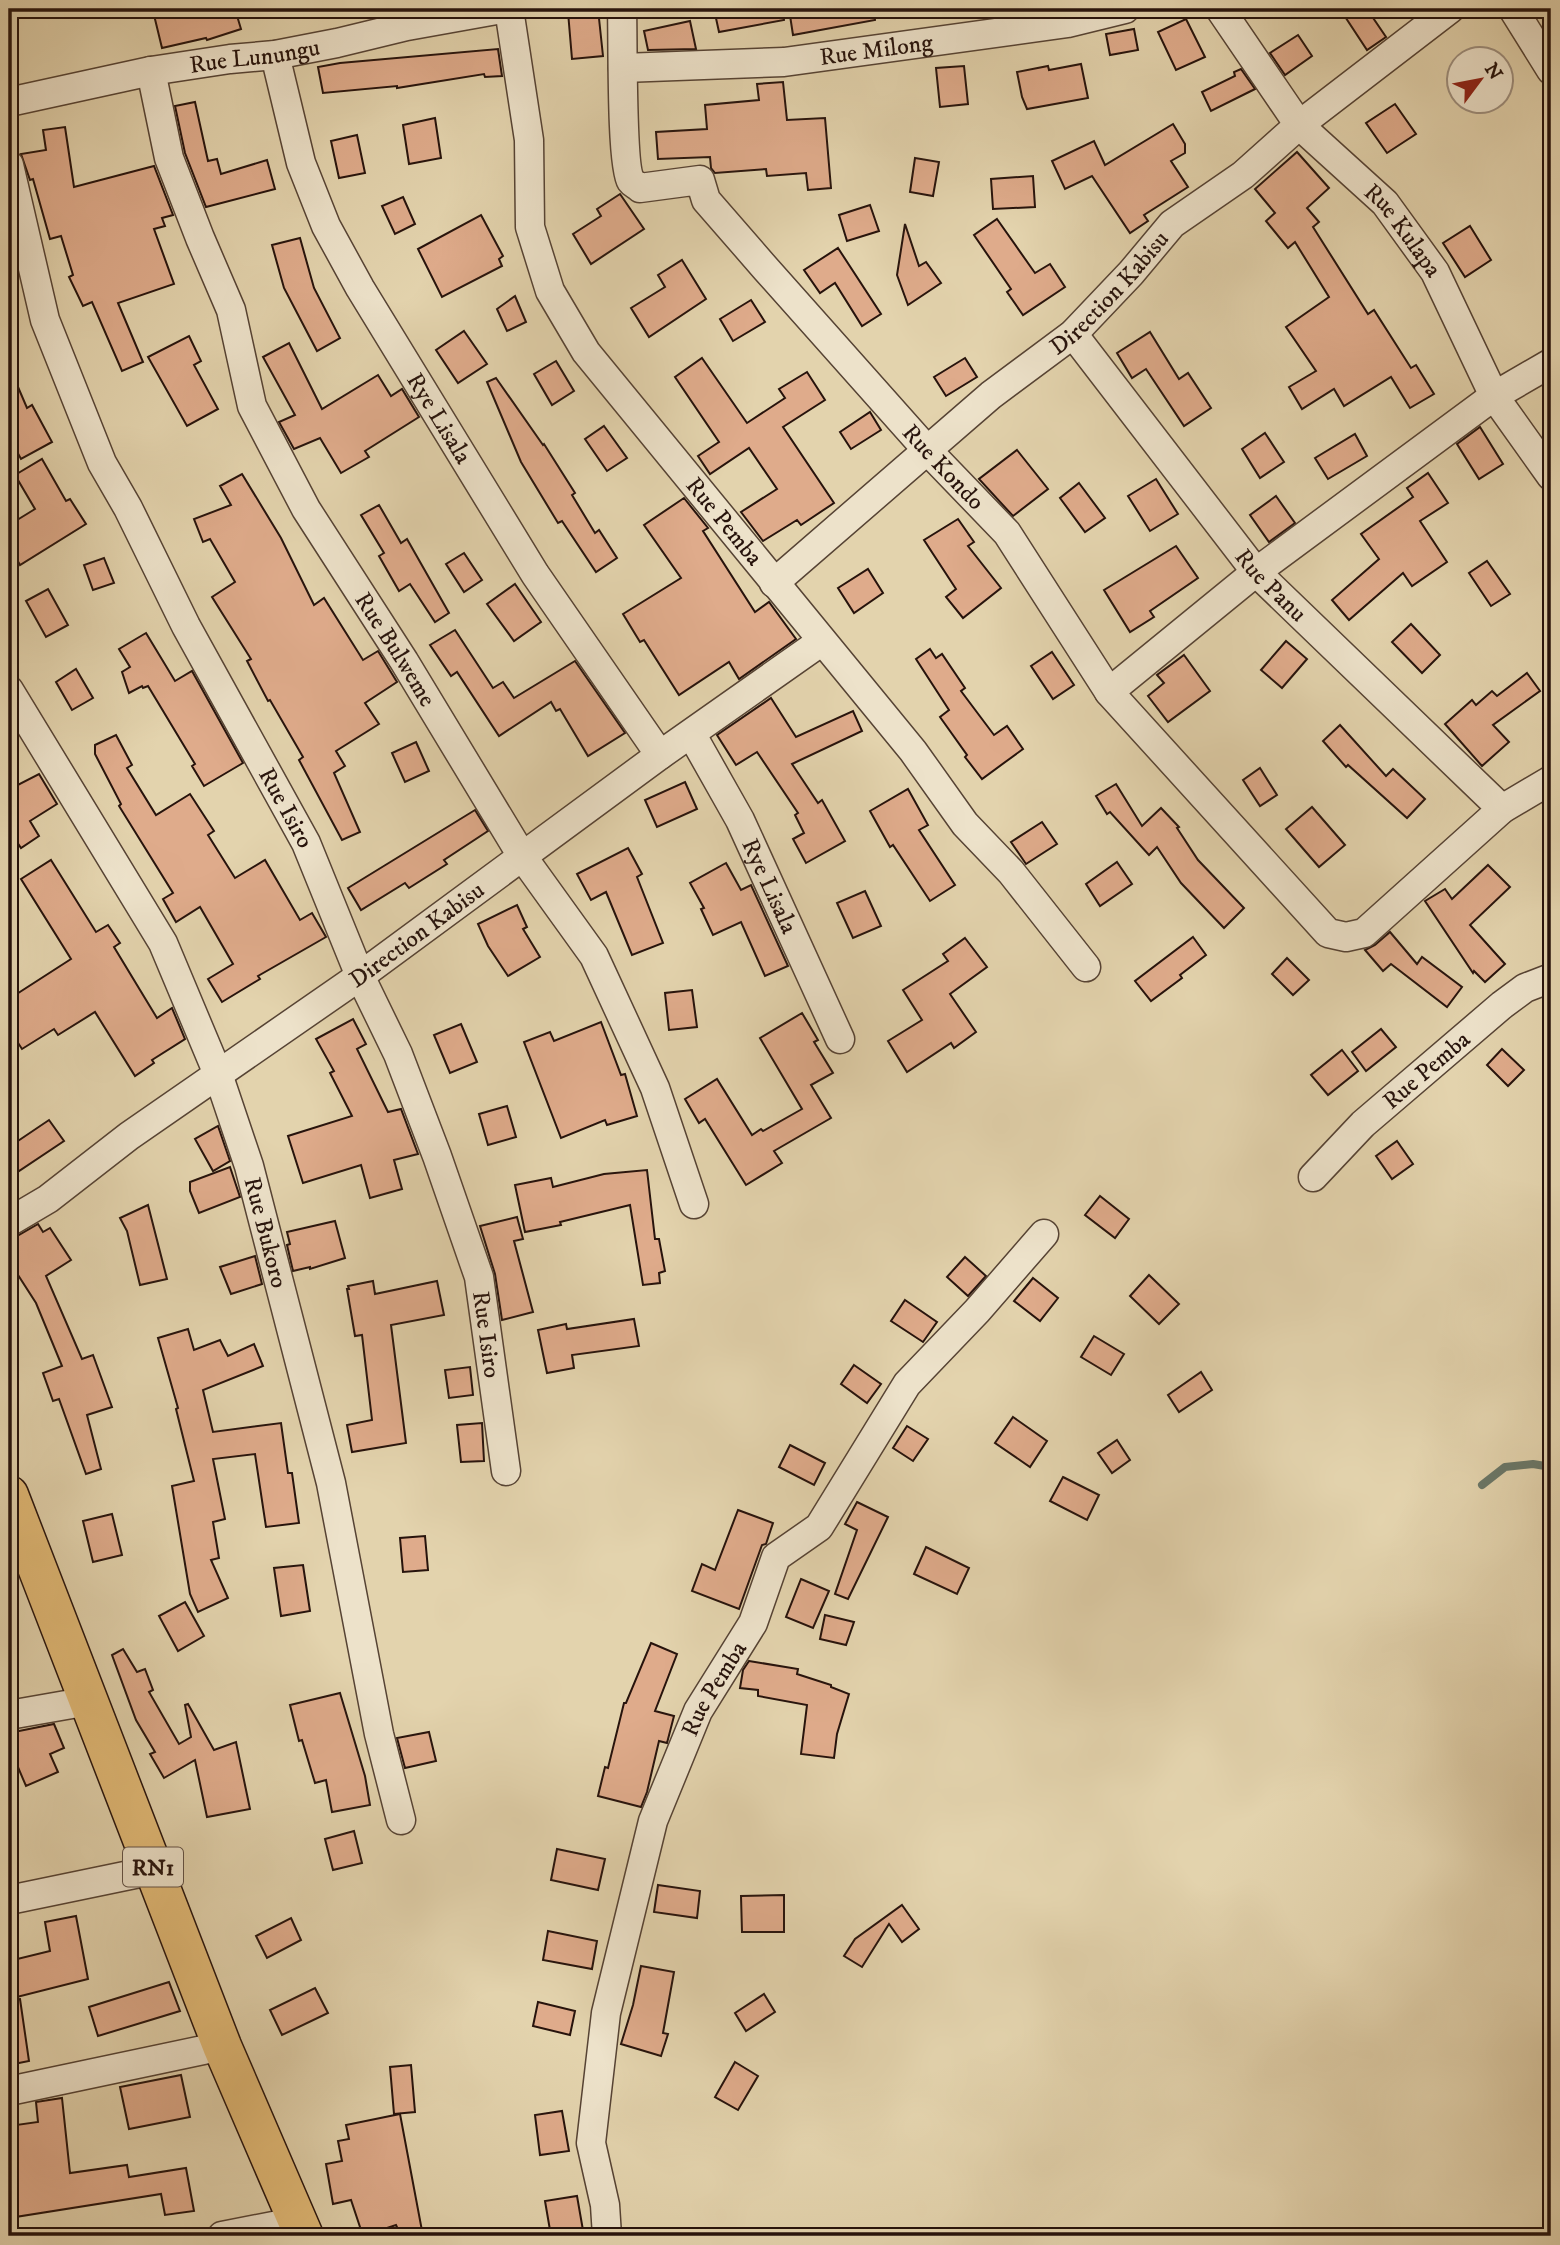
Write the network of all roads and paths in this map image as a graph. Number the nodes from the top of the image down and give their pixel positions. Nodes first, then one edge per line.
1 (502, 9) edge
2 (509, 9) edge
3 (622, 9) edge
4 (1125, 9) edge
5 (1220, 9) edge
6 (1450, 9) edge
7 (1513, 9) edge
8 (275, 55) junction
9 (623, 68) junction
10 (1551, 70) edge
11 (151, 71) junction
12 (9, 102) edge
13 (1299, 125) junction
14 (9, 165) edge
15 (1073, 334) junction
16 (1551, 363) edge
17 (1494, 396) junction
18 (928, 452) junction
19 (1551, 476) edge
20 (1256, 572) junction
21 (774, 583) junction
22 (822, 641) junction
23 (9, 690) edge
24 (1110, 692) junction
25 (692, 735) junction
26 (660, 755) junction
27 (1551, 780) edge
28 (1502, 809) junction
29 (522, 856) junction
30 (1086, 967) dead end
31 (360, 976) junction
32 (1551, 978) edge
33 (840, 1039) dead end
34 (218, 1074) junction
35 (1313, 1177) dead end
36 (694, 1205) dead end
37 (9, 1222) edge
38 (1044, 1234) dead end
39 (506, 1471) dead end
40 (9, 1495) edge
41 (19, 1556) edge
42 (89, 1701) junction
43 (9, 1715) edge
44 (401, 1820) dead end
45 (154, 1870) junction
46 (9, 1900) edge
47 (222, 2046) junction
48 (9, 2091) edge
49 (301, 2229) edge
50 (222, 2236) edge
51 (607, 2236) edge

1 - 8 street, Rue Lunungu
2 - 21 street, Rue Pemba
3 - 9 street, Rue Kondo
4 - 9 street, Rue Milong
5 - 13 street, Rue Kulapa
6 - 13 street, Direction Kabisu
7 - 10 street
8 - 11 street, Rue Lunungu
8 - 26 street, Rye Lisala
9 - 18 street, Rue Kondo
11 - 12 street, Rue Lunungu
11 - 29 street, Rue Bulweme
13 - 15 street, Direction Kabisu
13 - 17 street, Rue Kulapa
14 - 31 street, Rue Isiro
15 - 18 street, Direction Kabisu
15 - 20 street, Rue Panu
16 - 17 street
17 - 19 street, Rue Kulapa
17 - 20 street
18 - 21 street, Direction Kabisu
18 - 24 street, Rue Kondo
20 - 24 street
20 - 28 street, Rue Panu
21 - 22 street, Rue Pemba
22 - 25 street, Direction Kabisu
22 - 30 street, Rue Pemba
23 - 34 street, Rue Bukoro
24 - 28 street, Rue Kondo
25 - 26 street, Direction Kabisu
25 - 33 street, Rye Lisala
26 - 29 street, Direction Kabisu
27 - 28 street
29 - 31 street, Direction Kabisu
29 - 36 street, Rue Bulweme
31 - 34 street, Direction Kabisu
31 - 39 street, Rue Isiro
32 - 35 street, Rue Pemba
34 - 37 street, Direction Kabisu
34 - 44 street, Rue Bukoro
38 - 51 street, Rue Pemba
40 - 41 highway, RN1
41 - 42 highway, RN1
42 - 43 street
42 - 45 highway, RN1
45 - 46 street
45 - 47 highway, RN1
47 - 48 street
47 - 49 highway, RN1
49 - 50 street

